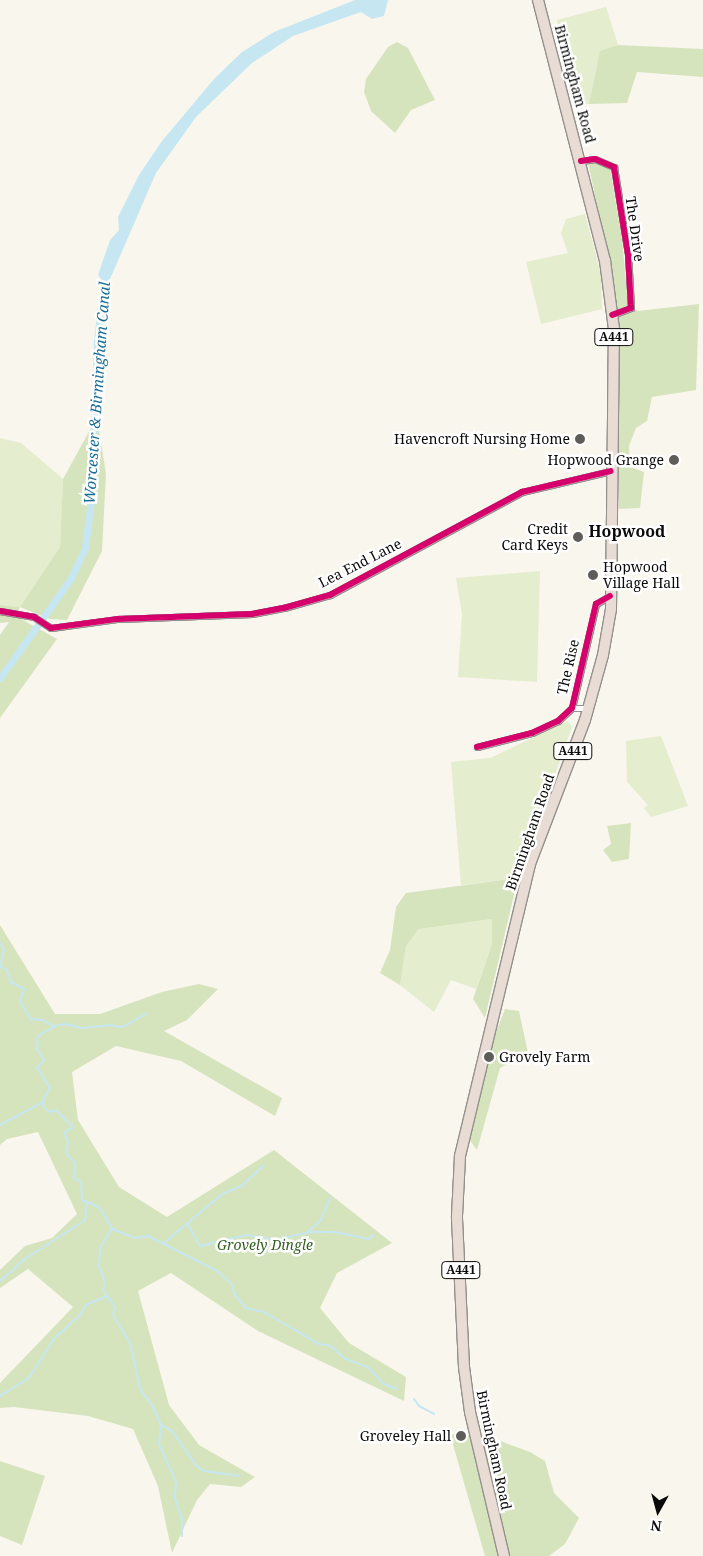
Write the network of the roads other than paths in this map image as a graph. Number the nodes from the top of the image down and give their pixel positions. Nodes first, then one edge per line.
1 (538, 0) edge
2 (581, 161) junction
3 (612, 315) junction
4 (611, 471) junction
5 (610, 596) junction
6 (0, 612) edge
7 (572, 708) junction
8 (588, 708) junction
9 (477, 747) dead end
10 (504, 1556) edge

1 - 2 highway, Birmingham Road / A441
2 - 3 highway, Birmingham Road / A441
2 - 3 street, The Drive
3 - 4 highway, Birmingham Road / A441
4 - 5 highway, Birmingham Road / A441
4 - 6 street, Lea End Lane
5 - 7 street, The Rise
5 - 8 highway, Birmingham Road / A441
7 - 8 street, The Rise
7 - 9 street, The Rise
8 - 10 highway, Birmingham Road / A441

